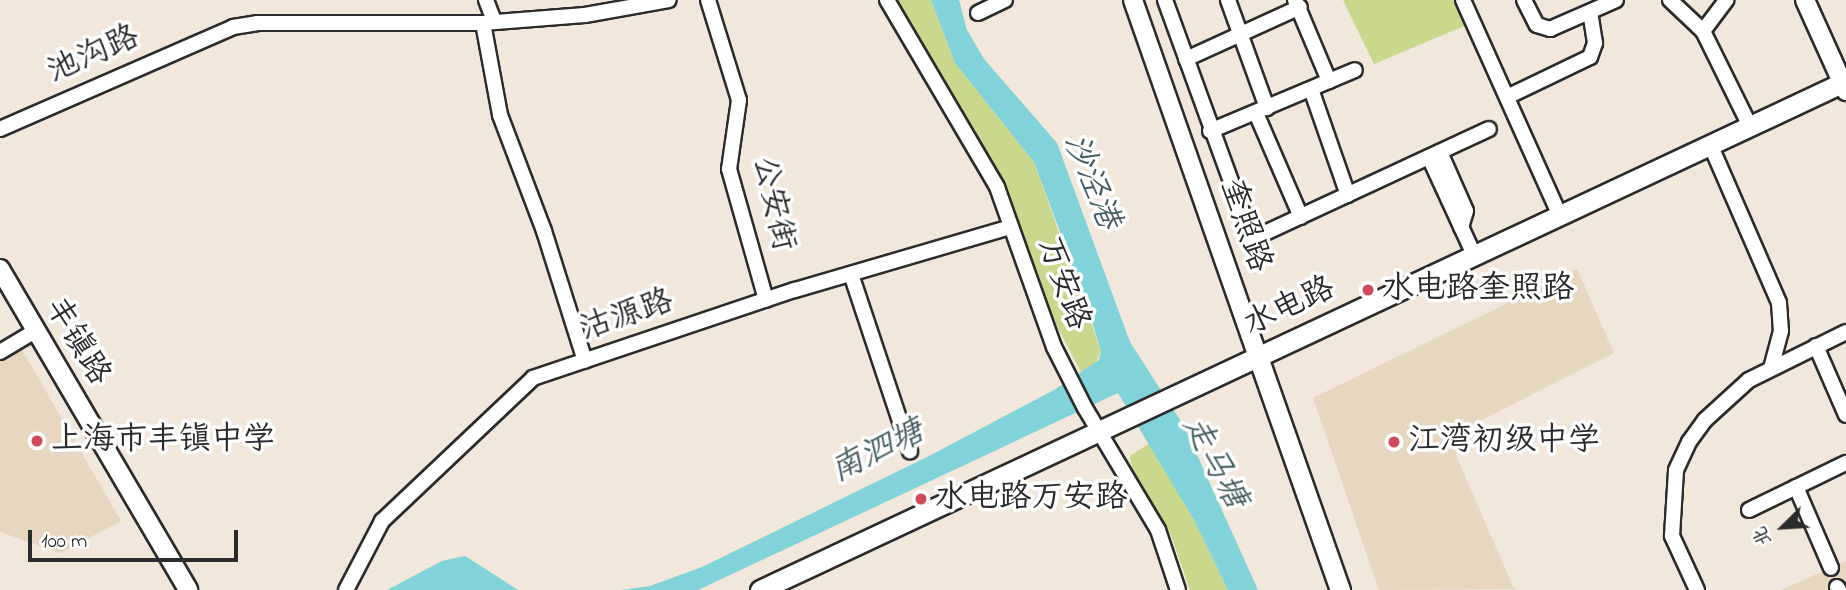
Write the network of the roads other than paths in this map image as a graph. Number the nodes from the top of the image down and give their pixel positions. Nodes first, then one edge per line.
1 (486, 0) edge
2 (669, 0) edge
3 (708, 0) edge
4 (887, 0) edge
5 (1005, 0) edge
6 (1133, 0) edge
7 (1165, 0) edge
8 (1228, 0) edge
9 (1463, 0) edge
10 (1524, 0) edge
11 (1616, 0) edge
12 (1670, 0) edge
13 (1726, 0) edge
14 (1804, 0) edge
15 (1298, 5) edge
16 (1590, 12) junction
17 (978, 13) dead end
18 (488, 22) junction
19 (1703, 31) junction
20 (1239, 35) junction
21 (1186, 60) junction
22 (1355, 70) dead end
23 (1329, 82) junction
24 (1845, 85) edge
25 (1311, 89) junction
26 (1508, 96) junction
27 (1262, 110) junction
28 (1750, 126) junction
29 (0, 129) edge
30 (1489, 129) dead end
31 (1210, 131) junction
32 (1710, 144) junction
33 (1435, 154) junction
34 (1348, 195) junction
35 (1559, 214) junction
36 (1301, 217) junction
37 (1011, 227) junction
38 (1474, 255) junction
39 (0, 269) edge
40 (851, 274) junction
41 (766, 300) junction
42 (35, 331) junction
43 (1846, 332) edge
44 (1816, 346) junction
45 (0, 352) edge
46 (1258, 356) junction
47 (585, 361) junction
48 (1772, 365) junction
49 (1846, 415) edge
50 (1100, 433) junction
51 (910, 451) dead end
52 (1846, 463) edge
53 (1796, 488) junction
54 (1749, 510) dead end
55 (1830, 568) dead end
56 (188, 590) edge
57 (346, 590) edge
58 (760, 590) edge
59 (1178, 590) edge
60 (1340, 590) edge
61 (1697, 590) edge

1 - 18 street
2 - 18 street, 池沟路
3 - 41 street, 公安街
4 - 37 street, 万安路
5 - 17 street
6 - 46 street, 奎照路
7 - 21 street
8 - 20 street
9 - 26 street
10 - 16 street
11 - 16 street
12 - 19 street
13 - 19 street
14 - 24 street
15 - 20 street
15 - 23 street
16 - 26 street
18 - 29 street, 池沟路
18 - 47 street
19 - 28 street
20 - 21 street
20 - 27 street
21 - 31 street
22 - 23 street
23 - 25 street
24 - 28 main road, 水电路
25 - 27 street
25 - 34 street
26 - 35 street
27 - 31 street
27 - 36 street
28 - 32 main road, 水电路
30 - 33 street
31 - 36 street
32 - 35 main road, 水电路
32 - 48 street
33 - 34 street
33 - 38 street
34 - 36 street
35 - 38 main road, 水电路
37 - 40 street, 沽源路
37 - 50 street, 万安路
38 - 46 main road, 水电路
39 - 42 street, 丰镇路
40 - 41 street, 沽源路
40 - 51 street
41 - 47 street, 沽源路
42 - 45 street
42 - 56 street, 丰镇路
43 - 44 street
44 - 48 street
44 - 49 street
46 - 50 main road, 水电路
46 - 60 main road, 奎照路
47 - 57 street, 沽源路
48 - 61 street
50 - 58 main road, 水电路
50 - 59 street, 万安路
52 - 53 street
53 - 54 street
53 - 55 street

